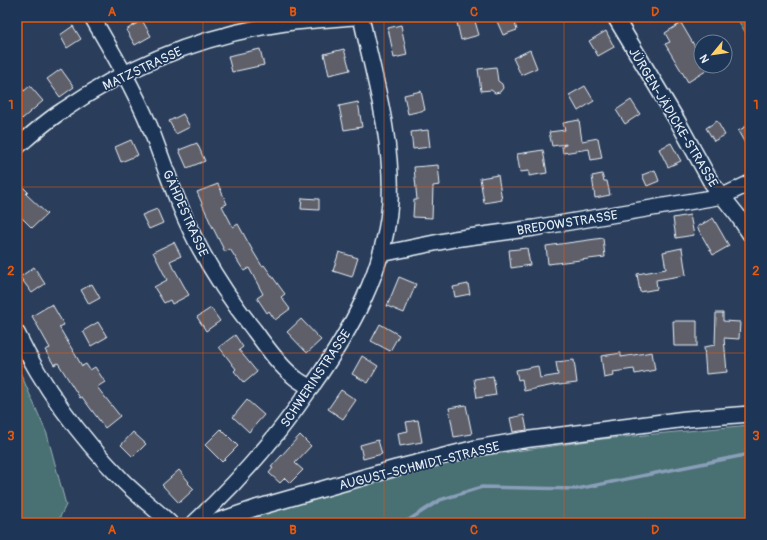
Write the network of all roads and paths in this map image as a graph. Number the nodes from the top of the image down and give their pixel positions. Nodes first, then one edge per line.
1 (92, 17) edge
2 (355, 17) edge
3 (361, 17) edge
4 (615, 17) edge
5 (125, 73) junction
6 (17, 147) edge
7 (750, 183) edge
8 (723, 196) junction
9 (750, 234) edge
10 (381, 254) junction
11 (17, 333) edge
12 (311, 388) junction
13 (750, 414) edge
14 (170, 523) edge
15 (194, 523) edge
16 (212, 523) edge

1 - 5 street, GÄHDESTRASSE
2 - 5 street, MATZSTRASSE
3 - 10 street, SCHWERINSTRASSE
4 - 8 street, JÜRGEN-JÄDICKE-STRASSE
5 - 6 street, MATZSTRASSE
5 - 12 street, GÄHDESTRASSE
7 - 8 street, BREDOWSTRASSE
8 - 9 street, JÜRGEN-JÄDICKE-STRASSE
8 - 10 street, BREDOWSTRASSE
10 - 12 street, SCHWERINSTRASSE
11 - 14 street
12 - 15 street, SCHWERINSTRASSE
13 - 16 street, AUGUST-SCHMIDT-STRASSE

